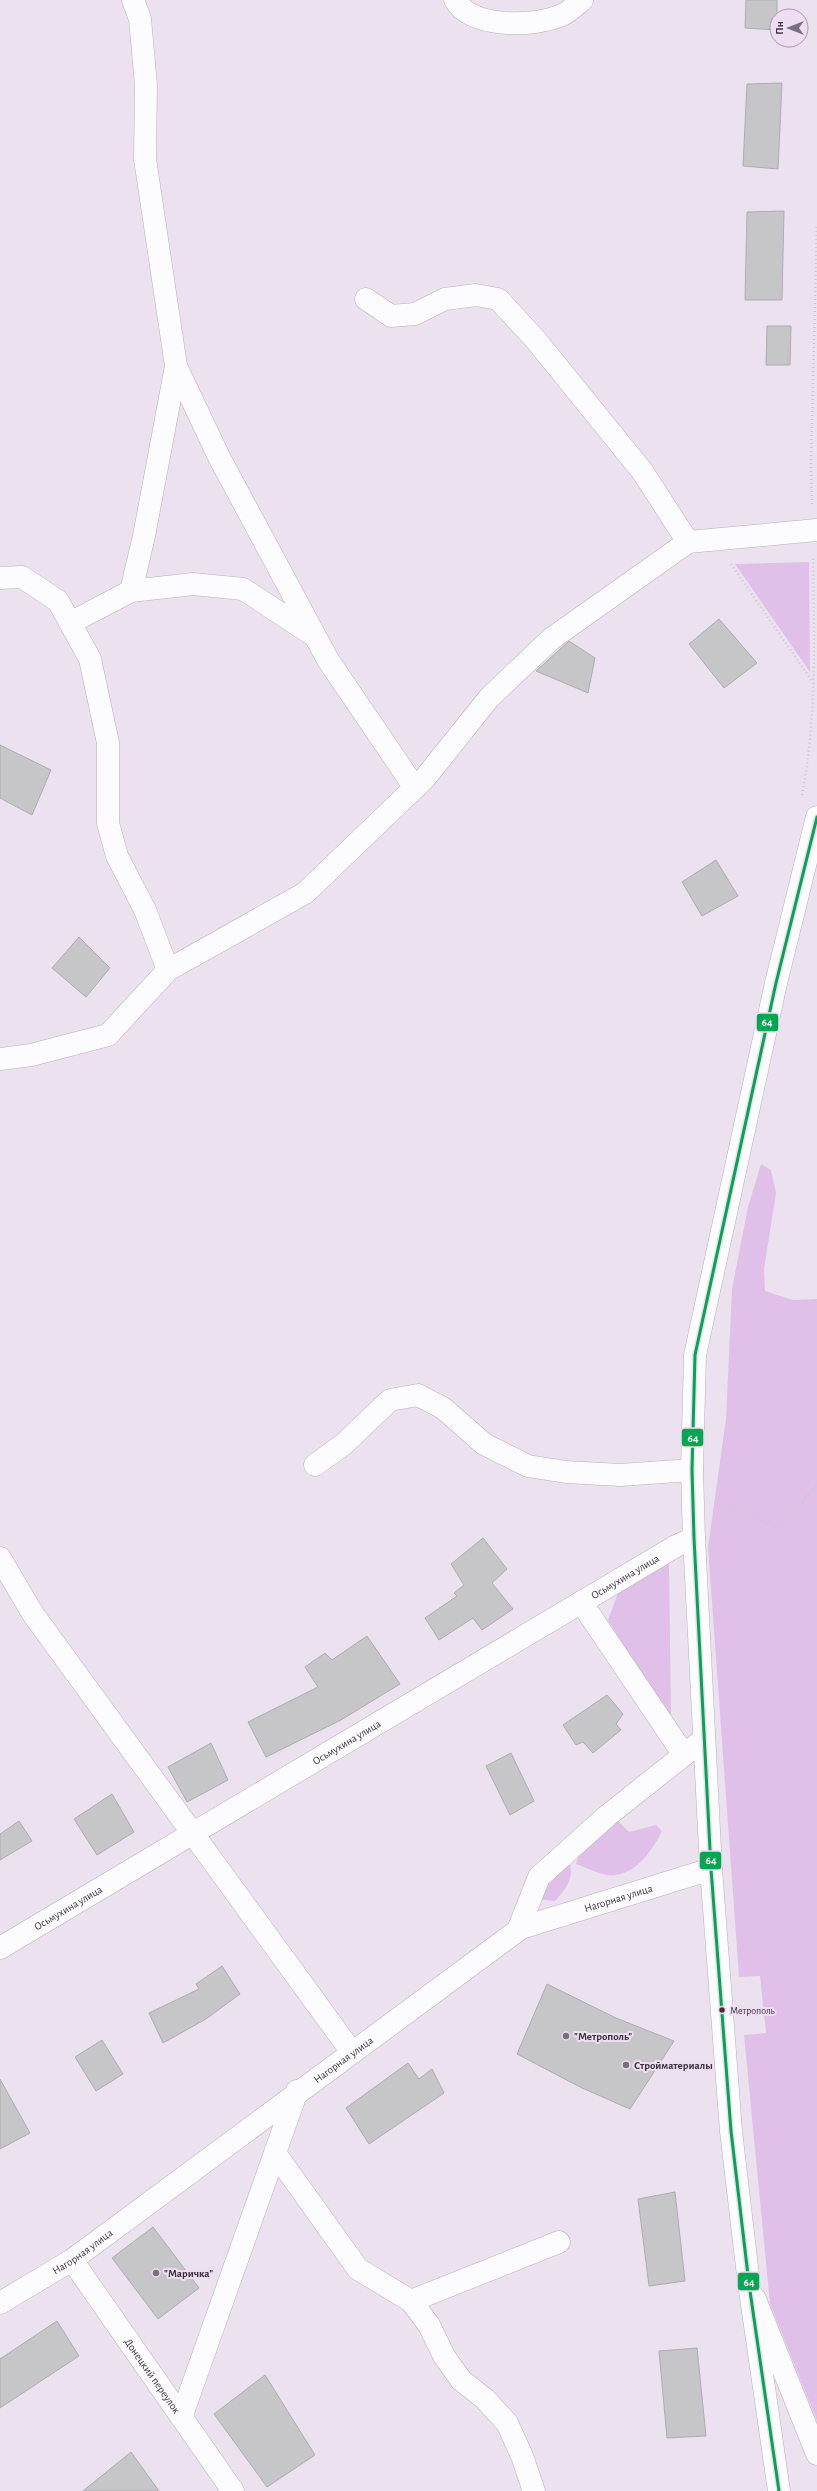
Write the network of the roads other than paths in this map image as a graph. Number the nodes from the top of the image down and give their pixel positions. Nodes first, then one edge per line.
1 (455, 0) edge
2 (582, 0) edge
3 (137, 6) edge
4 (366, 299) dead end
5 (176, 366) junction
6 (815, 530) edge
7 (688, 542) junction
8 (0, 578) edge
9 (131, 591) junction
10 (70, 623) junction
11 (316, 637) junction
12 (415, 788) junction
13 (817, 816) edge
14 (168, 970) junction
15 (0, 1059) edge
16 (315, 1465) dead end
17 (692, 1470) junction
18 (694, 1538) junction
19 (0, 1558) edge
20 (581, 1602) junction
21 (704, 1739) junction
22 (684, 1755) junction
23 (190, 1833) junction
24 (711, 1869) junction
25 (518, 1930) junction
26 (0, 1948) edge
27 (351, 2051) junction
28 (297, 2091) junction
29 (275, 2153) junction
30 (559, 2242) dead end
31 (72, 2260) junction
32 (749, 2284) junction
33 (411, 2301) junction
34 (0, 2303) edge
35 (182, 2415) junction
36 (817, 2454) edge
37 (233, 2491) edge
38 (534, 2491) edge
39 (779, 2491) edge

1 - 2 street
3 - 5 street
4 - 7 street
5 - 9 street
5 - 11 street
6 - 7 street
7 - 12 street
8 - 10 street
9 - 10 street
9 - 11 street
10 - 14 street
11 - 12 street
12 - 14 street
13 - 17 street
14 - 15 street
16 - 17 street
17 - 18 street
18 - 20 street, Осьмухина улица
18 - 21 street
19 - 23 street
20 - 22 street
20 - 23 street, Осьмухина улица
21 - 22 street
21 - 24 street
22 - 25 street
23 - 26 street, Осьмухина улица
23 - 27 street
24 - 25 street, Нагорная улица
24 - 32 street
25 - 27 street, Нагорная улица
27 - 28 street, Нагорная улица
28 - 29 street
28 - 31 street, Нагорная улица
29 - 33 street
29 - 35 street
30 - 33 street
31 - 34 street, Нагорная улица
31 - 35 street, Донецкий переулок
32 - 36 street
32 - 39 street
33 - 38 street
35 - 37 street, Донецкий переулок

